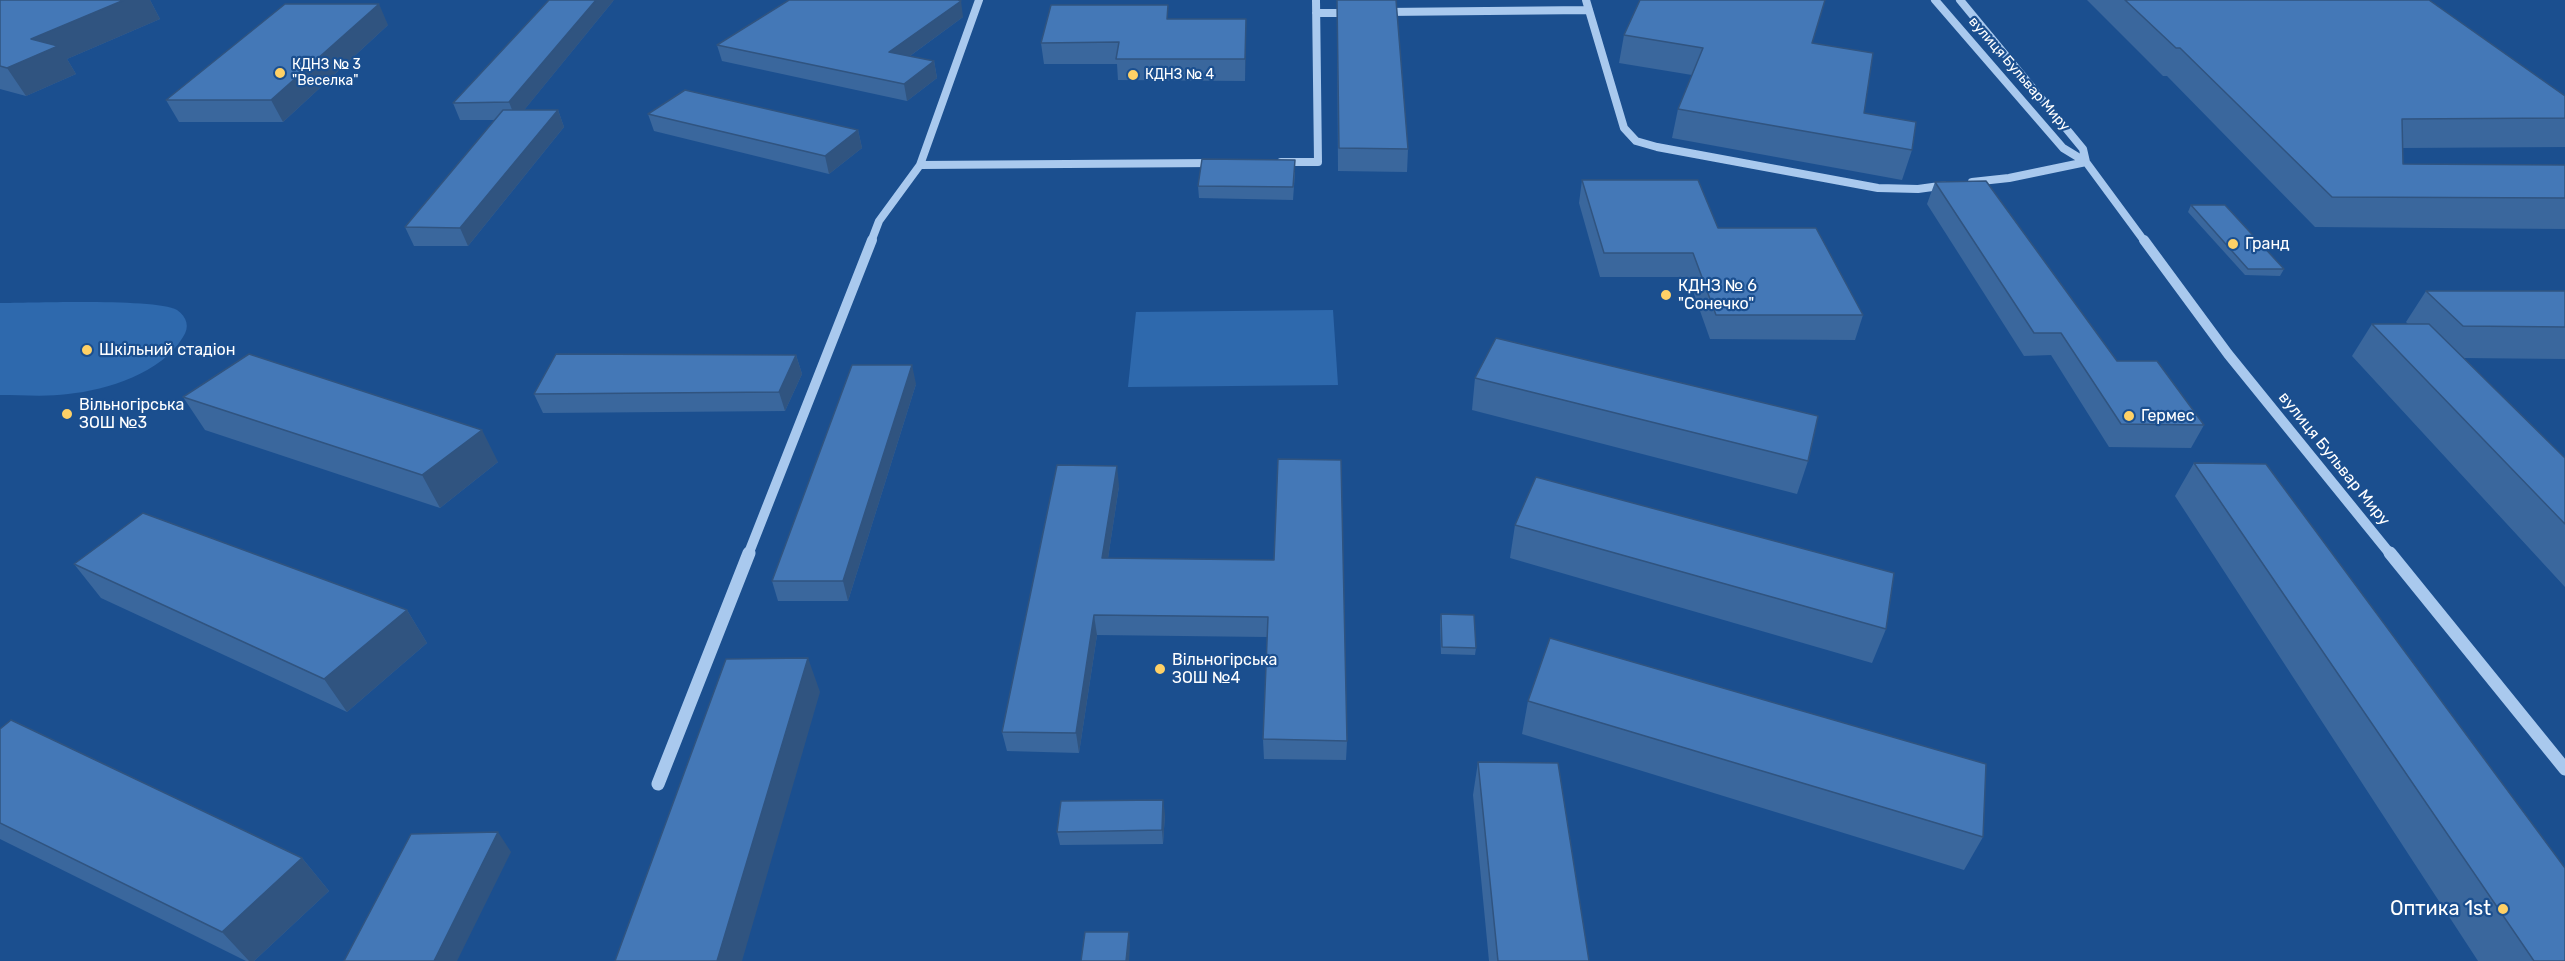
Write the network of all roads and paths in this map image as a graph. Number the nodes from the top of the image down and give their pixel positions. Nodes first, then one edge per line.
1 (979, 0) edge
2 (1316, 0) edge
3 (1586, 0) edge
4 (1935, 0) edge
5 (1960, 0) edge
6 (1589, 10) junction
7 (1375, 12) edge
8 (1316, 13) junction
9 (1363, 13) edge
10 (1272, 162) edge
11 (2086, 162) junction
12 (1225, 163) edge
13 (920, 165) junction
14 (1963, 183) edge
15 (1952, 184) edge
16 (2565, 770) edge
17 (658, 784) dead end

1 - 13 street
2 - 8 street
3 - 6 street
4 - 11 street, вулиця Бульвар Миру
5 - 11 street, вулиця Бульвар Миру
6 - 7 street
6 - 15 street
8 - 9 street
8 - 10 street
11 - 14 street
11 - 16 street, вулиця Бульвар Миру
12 - 13 street
13 - 17 street

